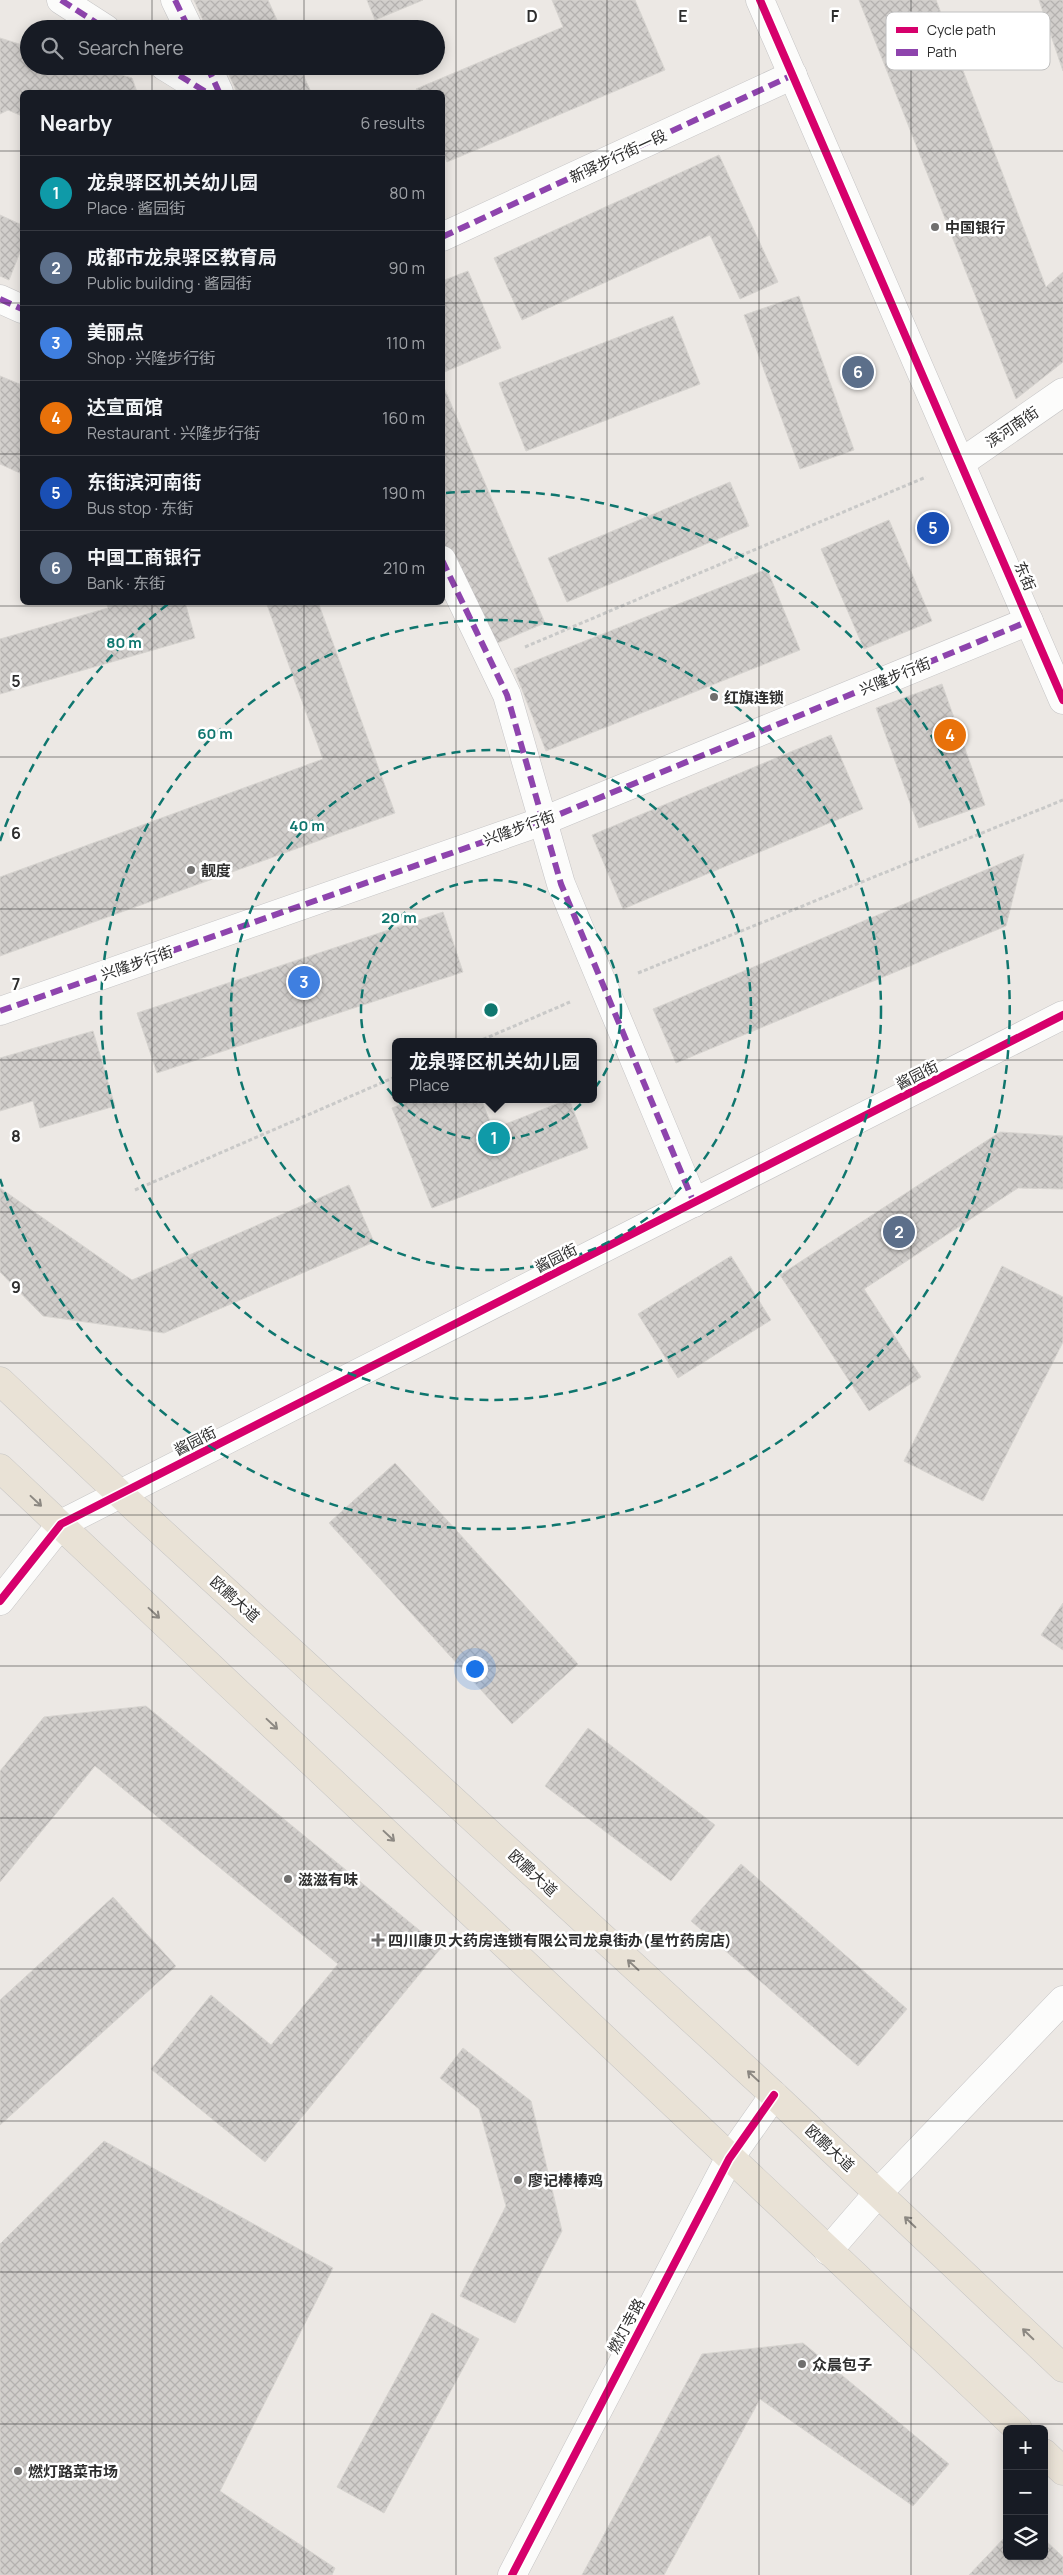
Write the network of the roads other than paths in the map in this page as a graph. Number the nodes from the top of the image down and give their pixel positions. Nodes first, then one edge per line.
1 (60, 0) edge
2 (175, 0) edge
3 (760, 0) edge
4 (92, 20) edge
5 (185, 20) edge
6 (179, 75) edge
7 (211, 75) edge
8 (793, 75) junction
9 (203, 90) edge
10 (218, 90) edge
11 (445, 236) edge
12 (0, 299) edge
13 (20, 308) edge
14 (1063, 392) edge
15 (962, 462) junction
16 (445, 566) edge
17 (1030, 621) junction
18 (1063, 700) edge
19 (543, 820) junction
20 (0, 1011) edge
21 (1063, 1015) edge
22 (694, 1204) junction
23 (0, 1380) edge
24 (0, 1468) edge
25 (120, 1494) junction
26 (61, 1524) junction
27 (0, 1601) edge
28 (1063, 2000) edge
29 (774, 2095) junction
30 (729, 2159) junction
31 (879, 2192) junction
32 (828, 2251) junction
33 (1063, 2368) edge
34 (1014, 2425) edge
35 (1048, 2457) edge
36 (1063, 2471) edge
37 (512, 2575) edge

1 - 4 street
2 - 5 street
3 - 8 street, 东街
6 - 9 street
7 - 10 street
8 - 11 street, 新驿步行街一段
8 - 15 street, 东街
12 - 13 street
14 - 15 street, 滨河南街
15 - 17 street, 东街
16 - 19 street
17 - 18 street, 东街
17 - 19 street, 兴隆步行街
19 - 20 street, 兴隆步行街
19 - 22 street
21 - 22 street, 酱园街
22 - 25 street, 酱园街
23 - 25 highway, 欧鹏大道
24 -> 26 highway
25 - 26 street, 酱园街
29 -> 25 highway, 欧鹏大道
26 - 27 street
26 -> 30 highway
28 - 31 street
29 - 30 street, 燃灯寺路
29 - 31 highway, 欧鹏大道
30 - 32 highway
30 - 37 street, 燃灯寺路
31 - 32 street
33 -> 31 highway, 欧鹏大道
32 - 34 highway
35 - 36 highway

